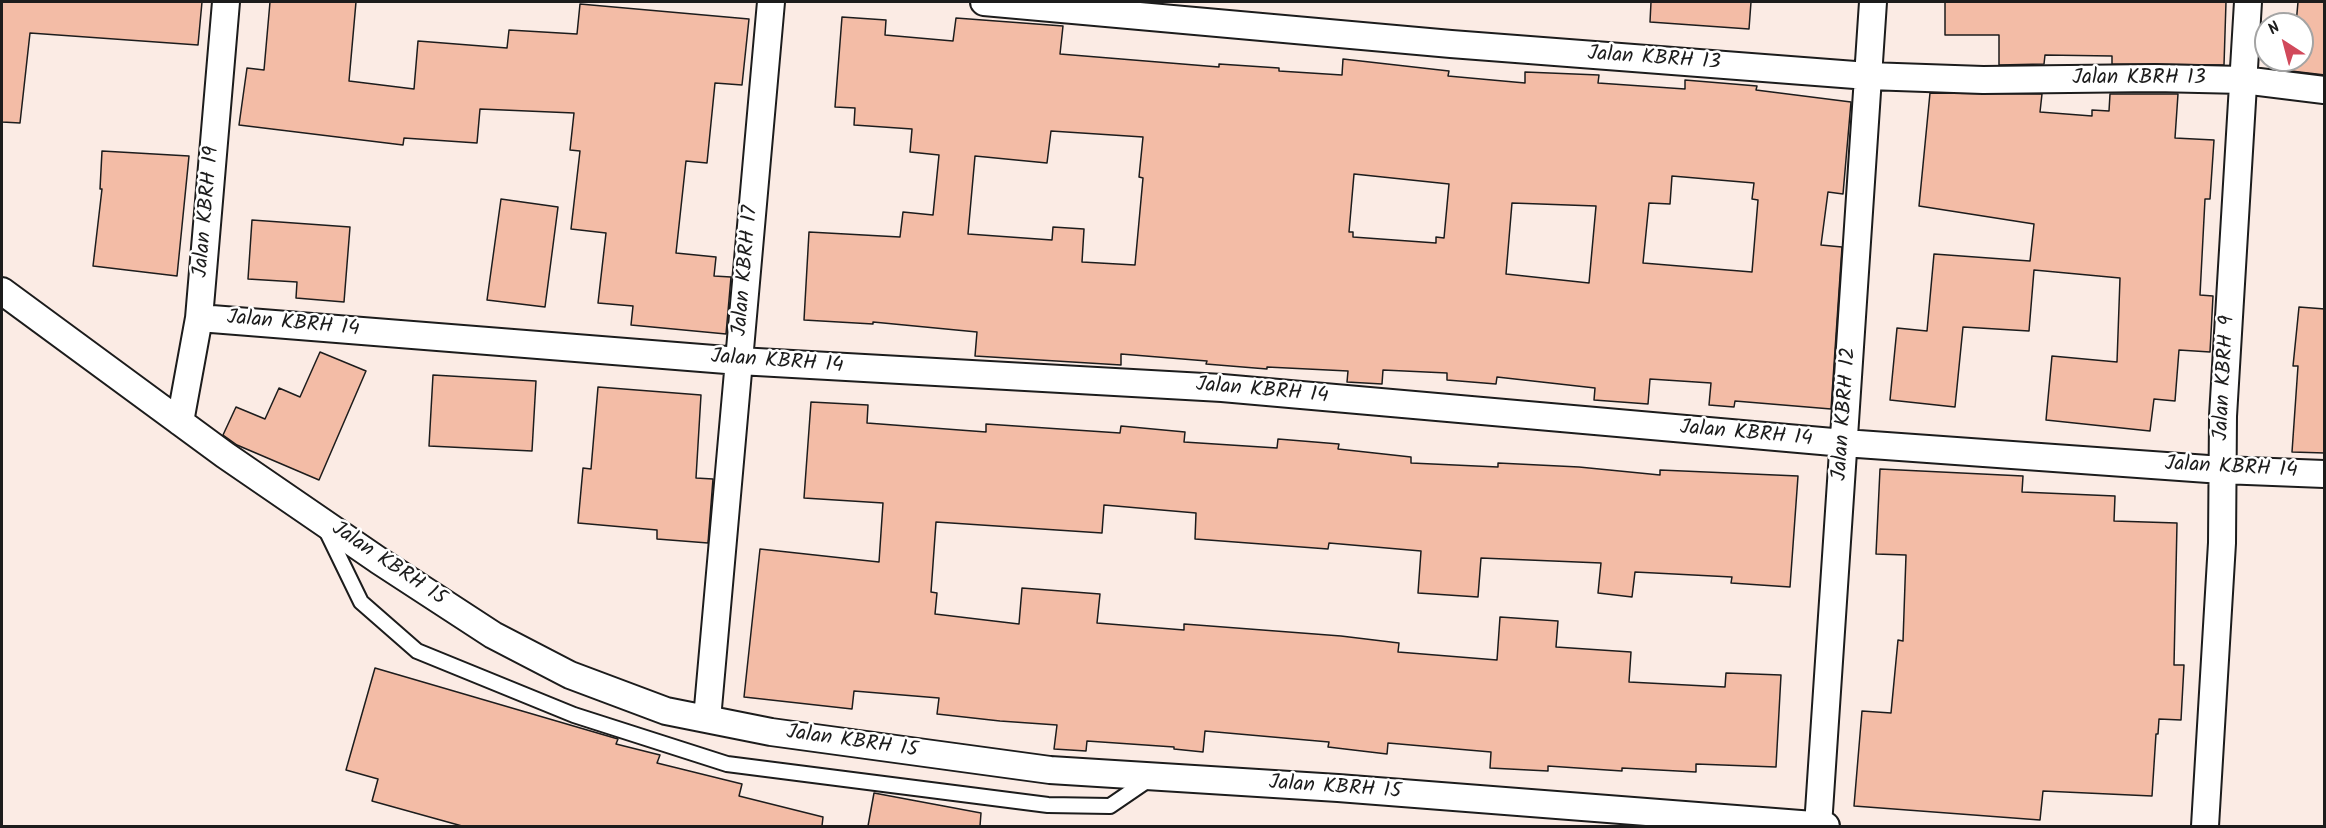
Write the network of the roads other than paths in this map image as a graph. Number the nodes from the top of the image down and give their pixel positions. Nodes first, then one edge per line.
1 (226, 2) edge
2 (771, 2) edge
3 (984, 2) edge
4 (1873, 2) edge
5 (2248, 2) edge
6 (1868, 76) junction
7 (2243, 80) junction
8 (2325, 90) edge
9 (2, 291) edge
10 (200, 318) junction
11 (739, 361) junction
12 (180, 422) junction
13 (1844, 443) junction
14 (2222, 470) junction
15 (2325, 474) edge
16 (322, 521) junction
17 (707, 719) junction
18 (1153, 777) junction
19 (1818, 826) edge
20 (1826, 826) edge
21 (2205, 826) edge

1 - 10 street, Jalan KBRH 19
2 - 11 street, Jalan KBRH 17
3 - 6 street, Jalan KBRH 13
4 - 6 street, Jalan KBRH 12
5 - 7 street, Jalan KBRH 9
6 - 7 street, Jalan KBRH 13
6 - 13 street, Jalan KBRH 12
7 - 8 street, Jalan KBRH 13
7 - 14 street, Jalan KBRH 9
9 - 12 street, Jalan KBRH 15
10 - 11 street, Jalan KBRH 14
10 - 12 street, Jalan KBRH 19
11 - 13 street, Jalan KBRH 14
11 - 17 street, Jalan KBRH 17
12 - 16 street, Jalan KBRH 15
13 - 14 street, Jalan KBRH 14
13 - 19 street, Jalan KBRH 12
14 - 15 street, Jalan KBRH 14
14 - 21 street, Jalan KBRH 9
16 - 17 street, Jalan KBRH 15
16 - 18 lane
17 - 18 street, Jalan KBRH 15
18 - 19 street, Jalan KBRH 15
19 - 20 street, Jalan KBRH 15

